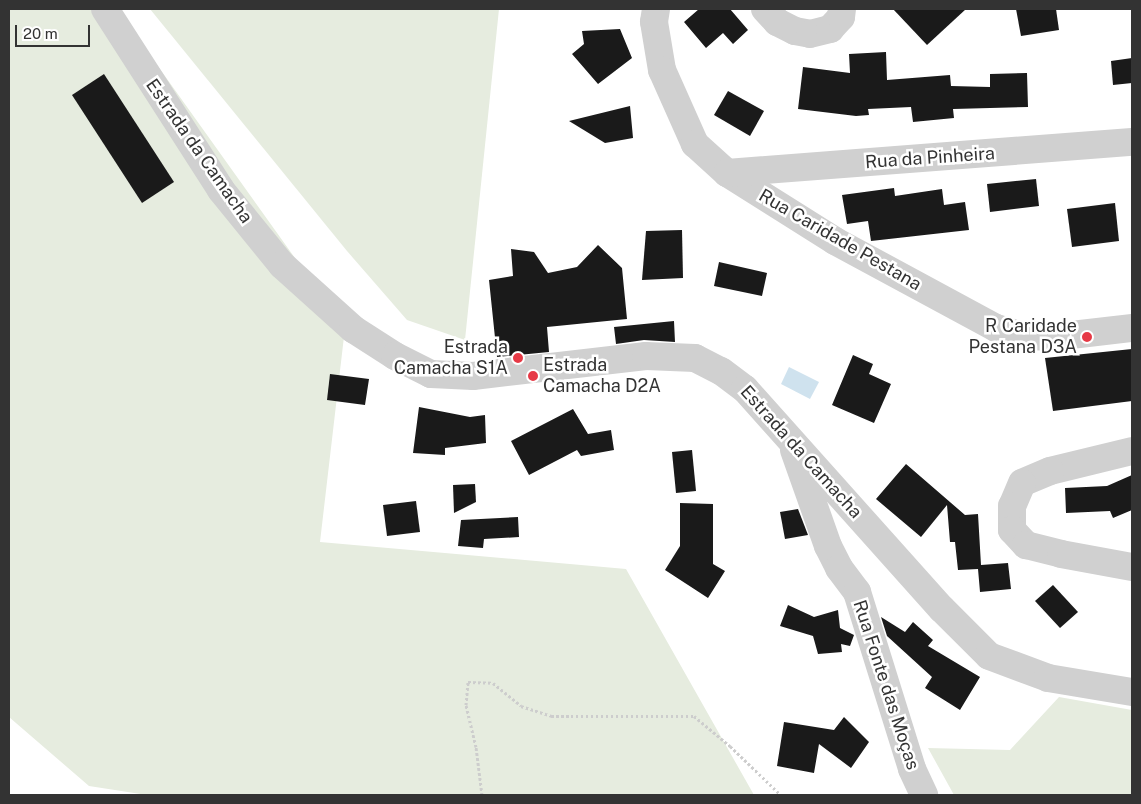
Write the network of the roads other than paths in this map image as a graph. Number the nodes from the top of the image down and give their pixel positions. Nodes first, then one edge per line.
1 (105, 9) edge
2 (656, 9) edge
3 (765, 9) edge
4 (842, 9) edge
5 (1132, 142) edge
6 (727, 173) junction
7 (1132, 328) edge
8 (789, 437) junction
9 (1132, 451) edge
10 (1132, 567) edge
11 (1132, 692) edge
12 (924, 795) edge

1 - 8 street, Estrada da Camacha
2 - 6 street, Rua Caridade Pestana
3 - 4 street
5 - 6 street, Rua da Pinheira
6 - 7 street, Rua Caridade Pestana
8 - 11 street, Estrada da Camacha
8 - 12 street, Rua Fonte das Moças
9 - 10 street

